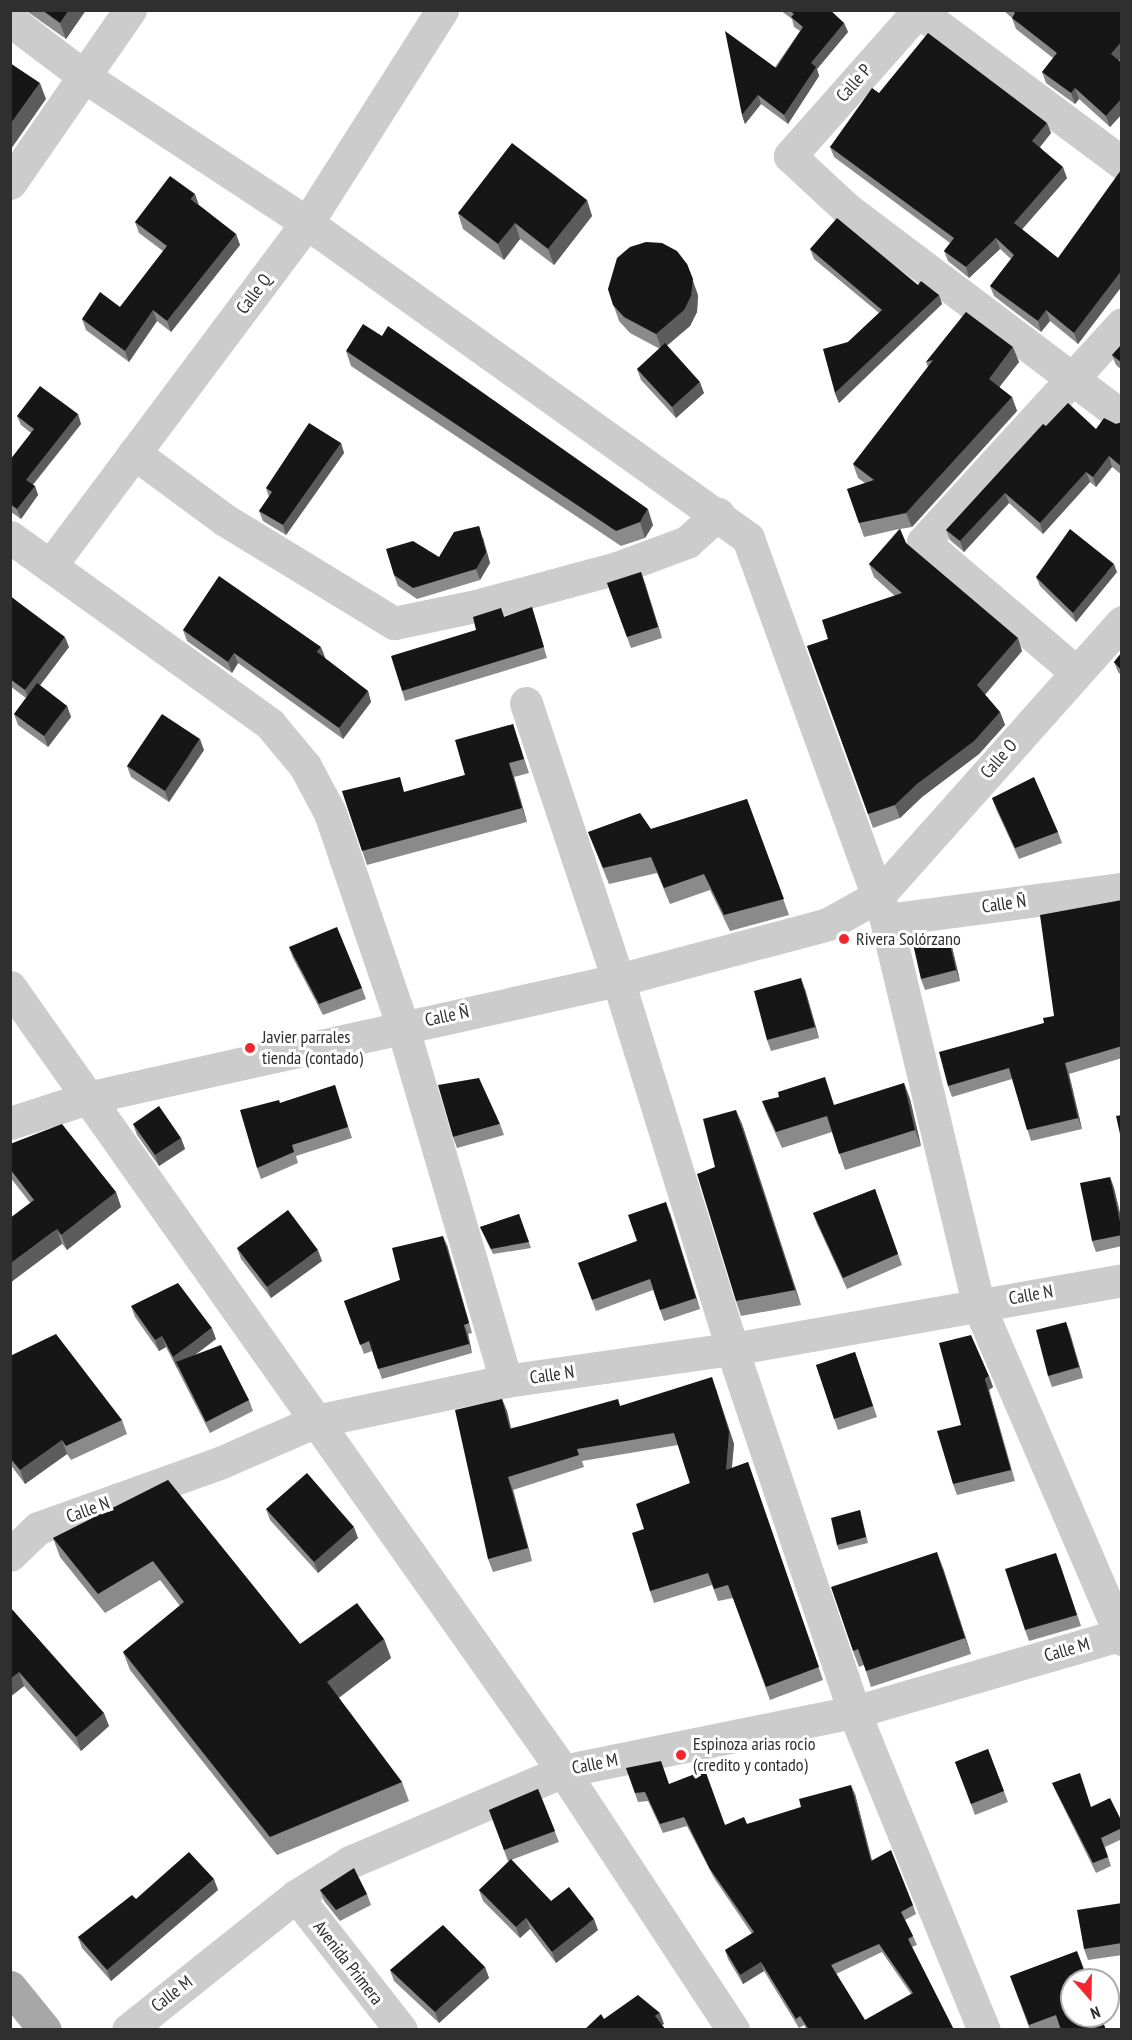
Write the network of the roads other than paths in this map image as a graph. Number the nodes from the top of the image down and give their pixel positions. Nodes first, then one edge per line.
1 (130, 10) edge
2 (442, 10) edge
3 (918, 11) edge
4 (10, 20) edge
5 (85, 77) junction
6 (1122, 163) edge
7 (10, 183) edge
8 (307, 223) junction
9 (1122, 324) edge
10 (1072, 379) junction
11 (1122, 416) edge
12 (134, 453) junction
13 (718, 514) junction
14 (10, 537) edge
15 (50, 566) junction
16 (1122, 622) edge
17 (1076, 672) junction
18 (526, 703) dead end
19 (1122, 889) edge
20 (882, 908) junction
21 (618, 980) junction
22 (10, 987) edge
23 (402, 1025) junction
24 (91, 1097) junction
25 (10, 1123) edge
26 (1122, 1280) edge
27 (978, 1304) junction
28 (732, 1349) junction
29 (506, 1382) junction
30 (316, 1421) junction
31 (13, 1548) edge
32 (1121, 1636) edge
33 (854, 1712) junction
34 (563, 1771) junction
35 (296, 1896) junction
36 (10, 1987) edge
37 (45, 2030) edge
38 (128, 2030) edge
39 (401, 2030) edge
40 (733, 2030) edge
41 (984, 2030) edge

1 - 5 street
2 - 8 street, Calle Q
3 - 6 street
3 - 10 street, Calle P
4 - 5 street
5 - 7 street
5 - 8 street
8 - 12 street, Calle Q
8 - 13 street
9 - 10 street
10 - 11 street
10 - 17 street
12 - 13 street
12 - 15 street, Calle Q
13 - 20 street
14 - 15 street
15 - 23 street
16 - 17 street, Calle O
17 - 20 street, Calle O
18 - 21 street
19 - 20 street, Calle Ñ
20 - 21 street, Calle Ñ
20 - 27 street
21 - 23 street, Calle Ñ
21 - 28 street
22 - 24 street
23 - 24 street, Calle Ñ
23 - 29 street
24 - 25 street, Calle Ñ
24 - 30 street
26 - 27 street, Calle N
27 - 28 street, Calle N
27 - 32 street
28 - 29 street, Calle N
28 - 33 street
29 - 30 street, Calle N
30 - 31 street, Calle N
30 - 34 street
32 - 33 street, Calle M
33 - 34 street, Calle M
33 - 41 street
34 - 35 street, Calle M
34 - 40 street
35 - 38 street, Calle M
35 - 39 street, Avenida Primera
36 - 37 main road

